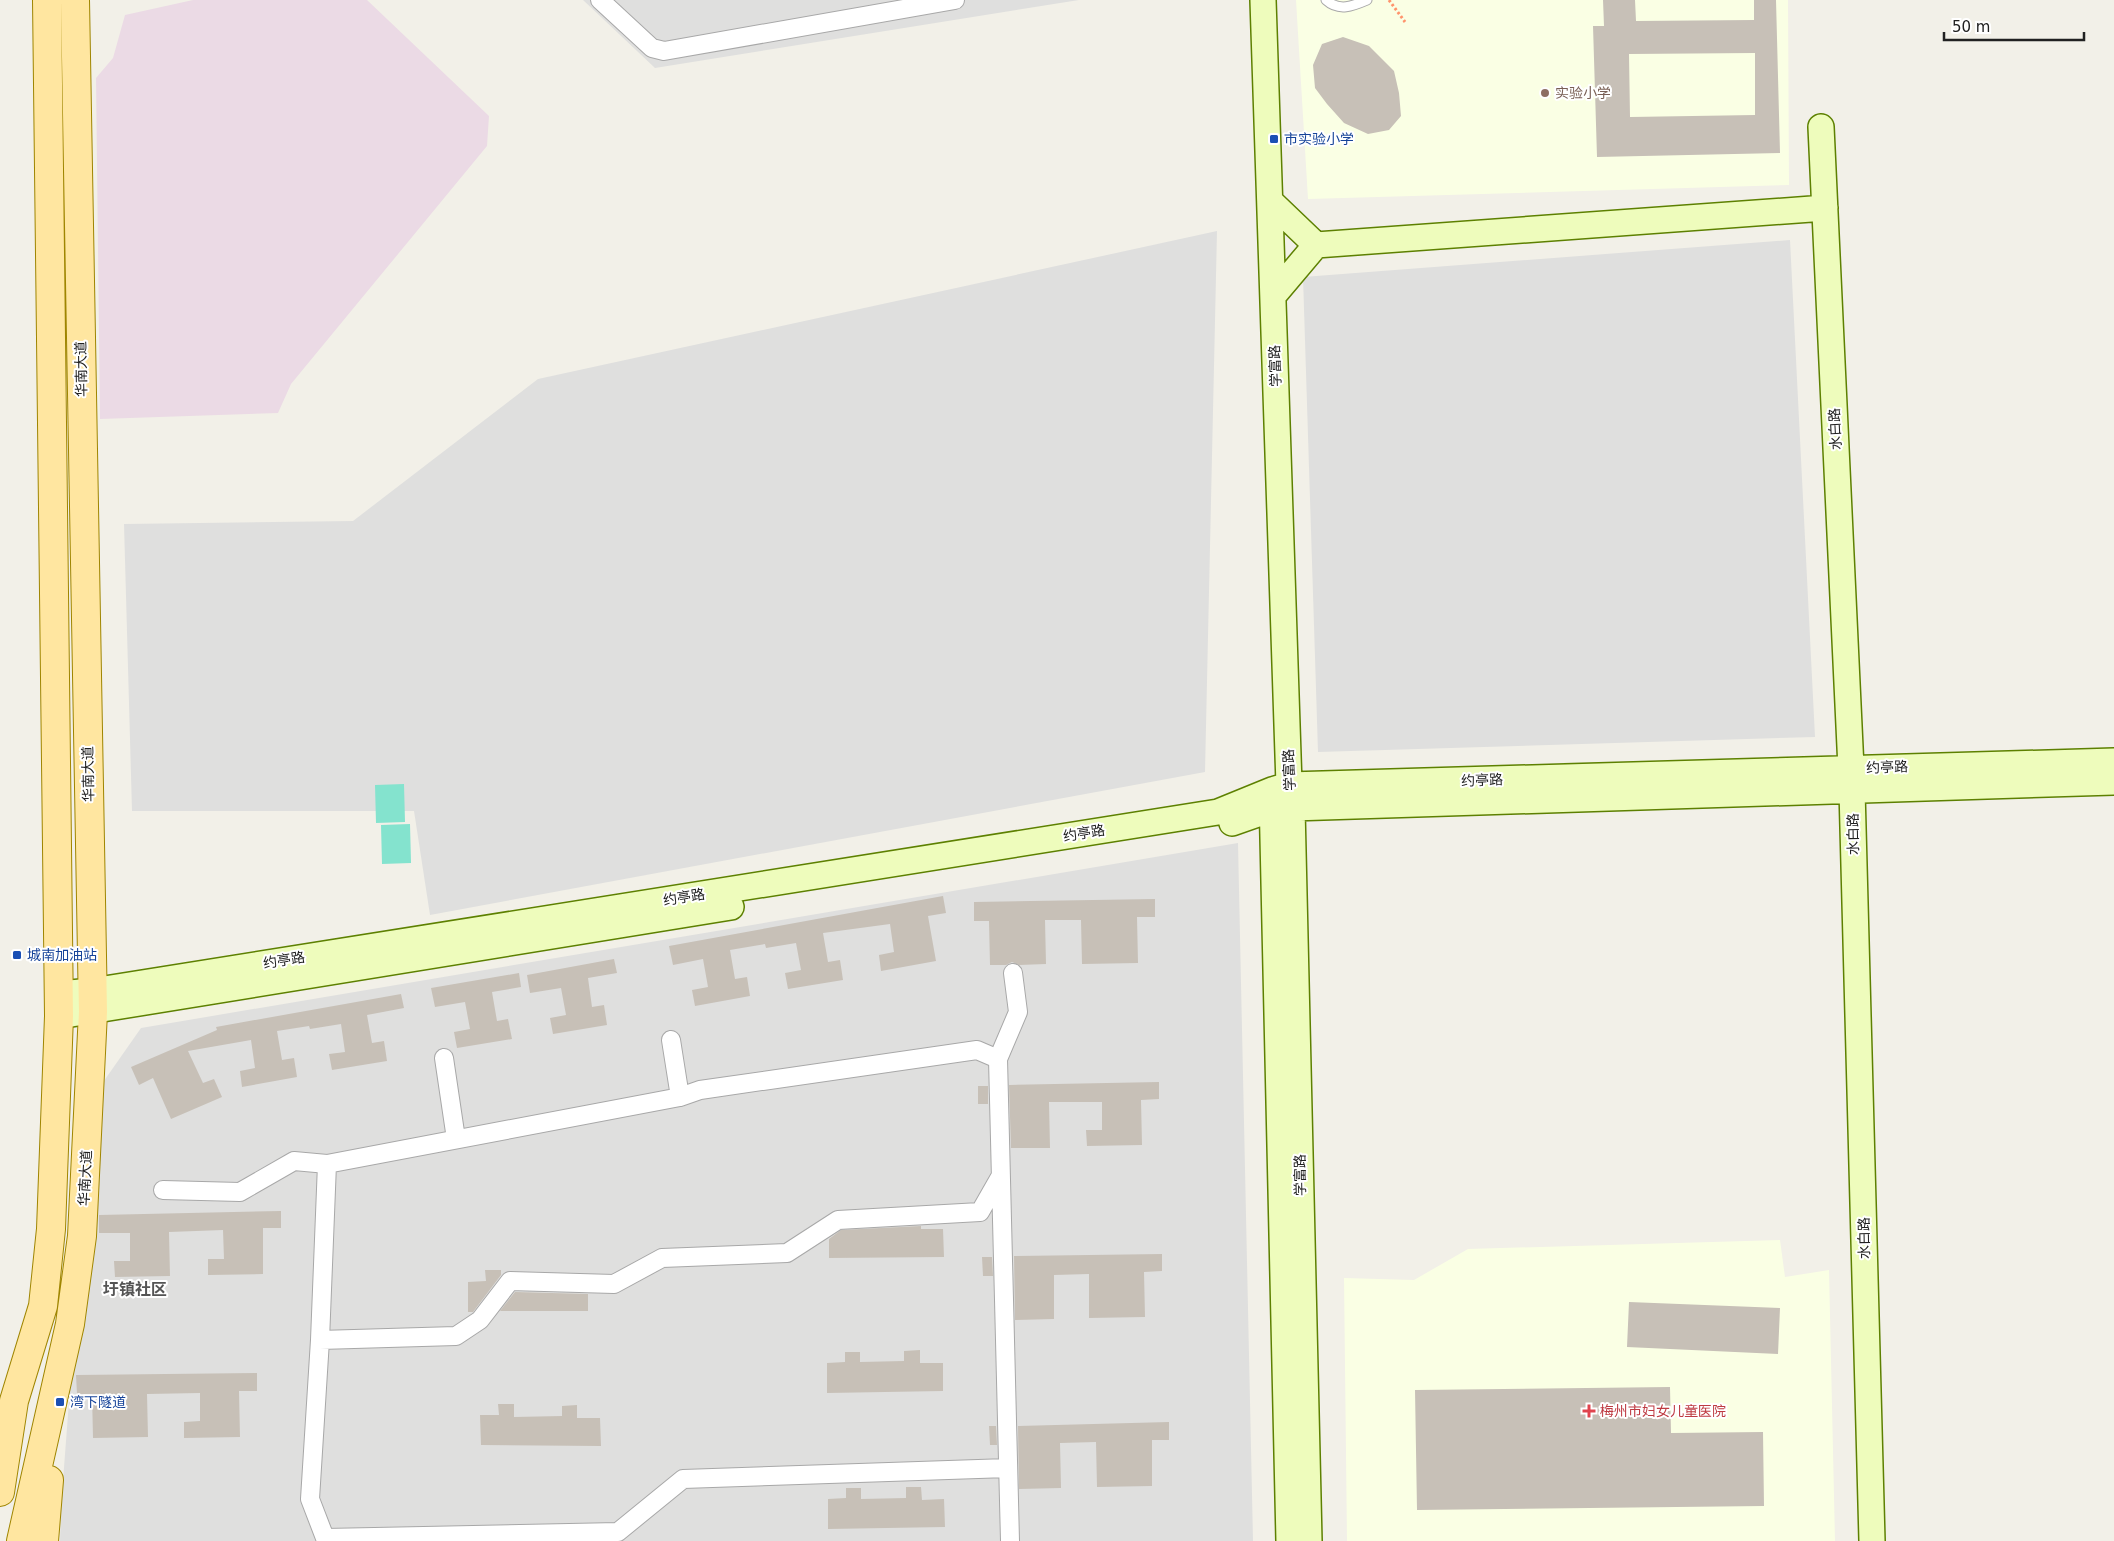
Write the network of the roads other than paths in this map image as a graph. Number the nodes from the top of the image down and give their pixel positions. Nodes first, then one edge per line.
1 (48, 0) edge
2 (75, 0) edge
3 (600, 0) edge
4 (955, 0) edge
5 (1246, 0) edge
6 (1263, 0) edge
7 (1326, 0) edge
8 (1367, 0) edge
9 (1821, 127) dead end
10 (1270, 201) junction
11 (1825, 208) junction
12 (1316, 245) junction
13 (1273, 296) junction
14 (2114, 760) edge
15 (1852, 779) junction
16 (2114, 782) edge
17 (1281, 798) junction
18 (1013, 973) dead end
19 (92, 1001) junction
20 (59, 1005) junction
21 (671, 1040) dead end
22 (444, 1058) dead end
23 (998, 1059) junction
24 (680, 1097) junction
25 (456, 1138) junction
26 (328, 1164) junction
27 (1001, 1177) junction
28 (163, 1190) dead end
29 (320, 1340) junction
30 (14, 1401) junction
31 (53, 1401) junction
32 (0, 1434) edge
33 (1008, 1468) junction
34 (0, 1492) edge
35 (479, 1538) edge
36 (21, 1541) edge
37 (44, 1541) edge
38 (1010, 1541) edge
39 (1289, 1541) edge
40 (1309, 1541) edge
41 (1872, 1541) edge

1 - 20 main road, 华南大道
2 - 19 main road, 华南大道
3 - 4 street
5 - 17 street, 学富路
6 - 10 street, 学富路
7 - 8 lane
9 - 11 street, 水白路
10 - 12 street
10 - 13 street, 学富路
11 - 12 street
11 - 15 street, 水白路
12 - 13 street
13 - 17 street, 学富路
14 - 15 street, 约亭路
15 - 16 street, 约亭路
15 - 17 street, 约亭路
15 - 41 street, 水白路
17 - 19 street, 约亭路
17 - 39 street, 学富路
17 - 40 street, 学富路
18 - 23 street
19 - 20 street, 约亭路
19 - 31 main road, 华南大道
20 - 30 main road, 华南大道
21 - 24 street
22 - 25 street
23 - 24 street
23 - 27 street
24 - 25 street
25 - 26 street
26 - 28 street
26 - 29 street
27 - 29 street
27 - 33 street
29 - 35 street
30 - 32 main road
30 - 34 main road, 华南大道
31 - 36 main road, 华南大道
31 - 37 main road
33 - 35 street
33 - 38 street

